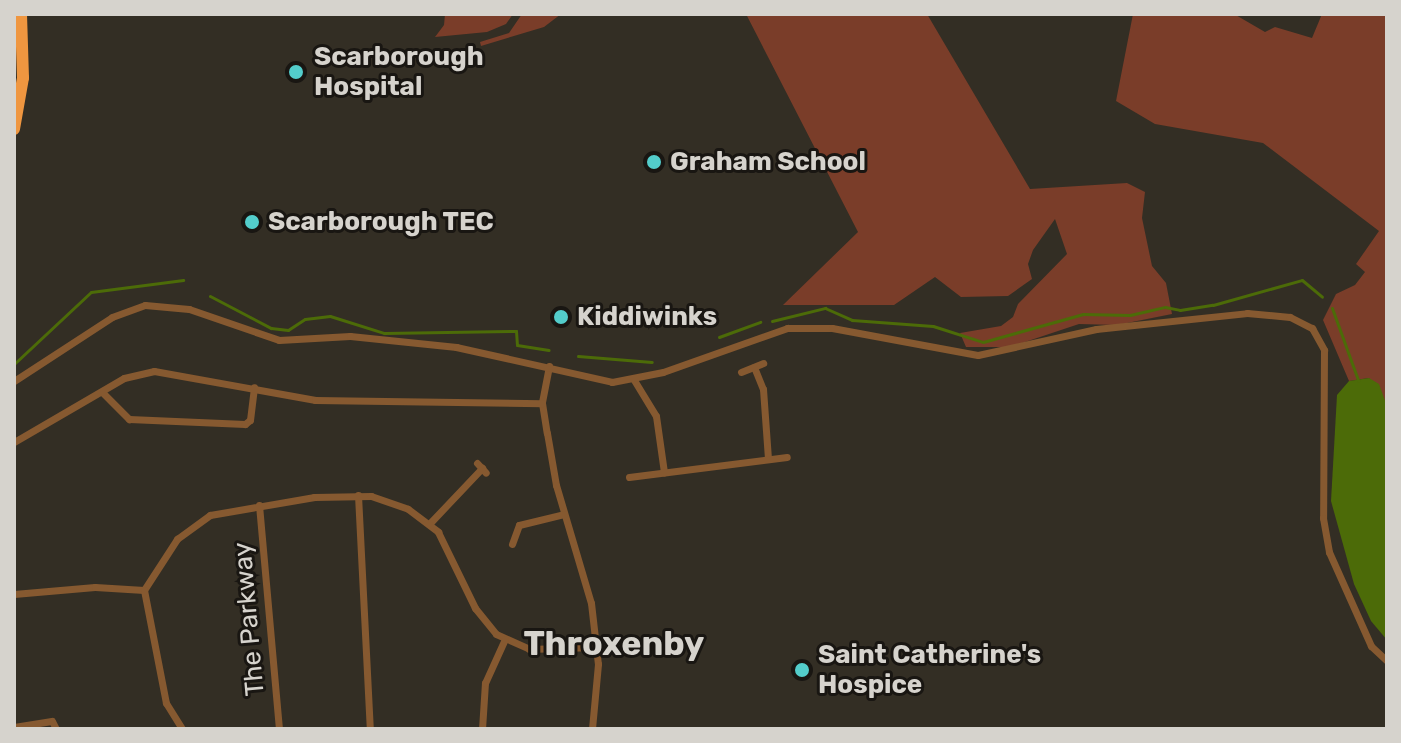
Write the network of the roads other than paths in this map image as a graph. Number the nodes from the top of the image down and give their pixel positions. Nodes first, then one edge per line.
1 (21, 14) edge
2 (14, 129) edge
3 (763, 363) dead end
4 (549, 366) junction
5 (754, 367) junction
6 (741, 372) dead end
7 (634, 380) junction
8 (14, 381) edge
9 (254, 387) junction
10 (103, 393) junction
11 (542, 403) junction
12 (14, 442) edge
13 (787, 457) dead end
14 (768, 459) junction
15 (481, 468) dead end
16 (664, 472) junction
17 (629, 477) dead end
18 (358, 495) junction
19 (259, 505) junction
20 (564, 514) junction
21 (430, 523) junction
22 (512, 544) dead end
23 (144, 590) junction
24 (14, 594) edge
25 (505, 639) junction
26 (595, 647) junction
27 (1387, 661) edge
28 (14, 727) edge
29 (56, 729) edge
30 (182, 729) edge
31 (279, 729) edge
32 (370, 729) edge
33 (482, 729) edge
34 (592, 729) edge

1 - 2 highway
3 - 5 street
4 - 7 street
4 - 8 street
4 - 11 street
5 - 6 street
5 - 14 street
7 - 16 street
7 - 27 street
9 - 10 street
9 - 10 street
9 - 11 street
10 - 12 street
11 - 20 street
13 - 14 street
14 - 16 street
15 - 21 street
16 - 17 street
18 - 19 street
18 - 21 street
18 - 32 street
19 - 23 street
19 - 31 street, The Parkway
20 - 22 street
20 - 26 street
21 - 25 street
23 - 24 street
23 - 30 street
25 - 26 street
25 - 33 street
26 - 34 street
28 - 29 street

